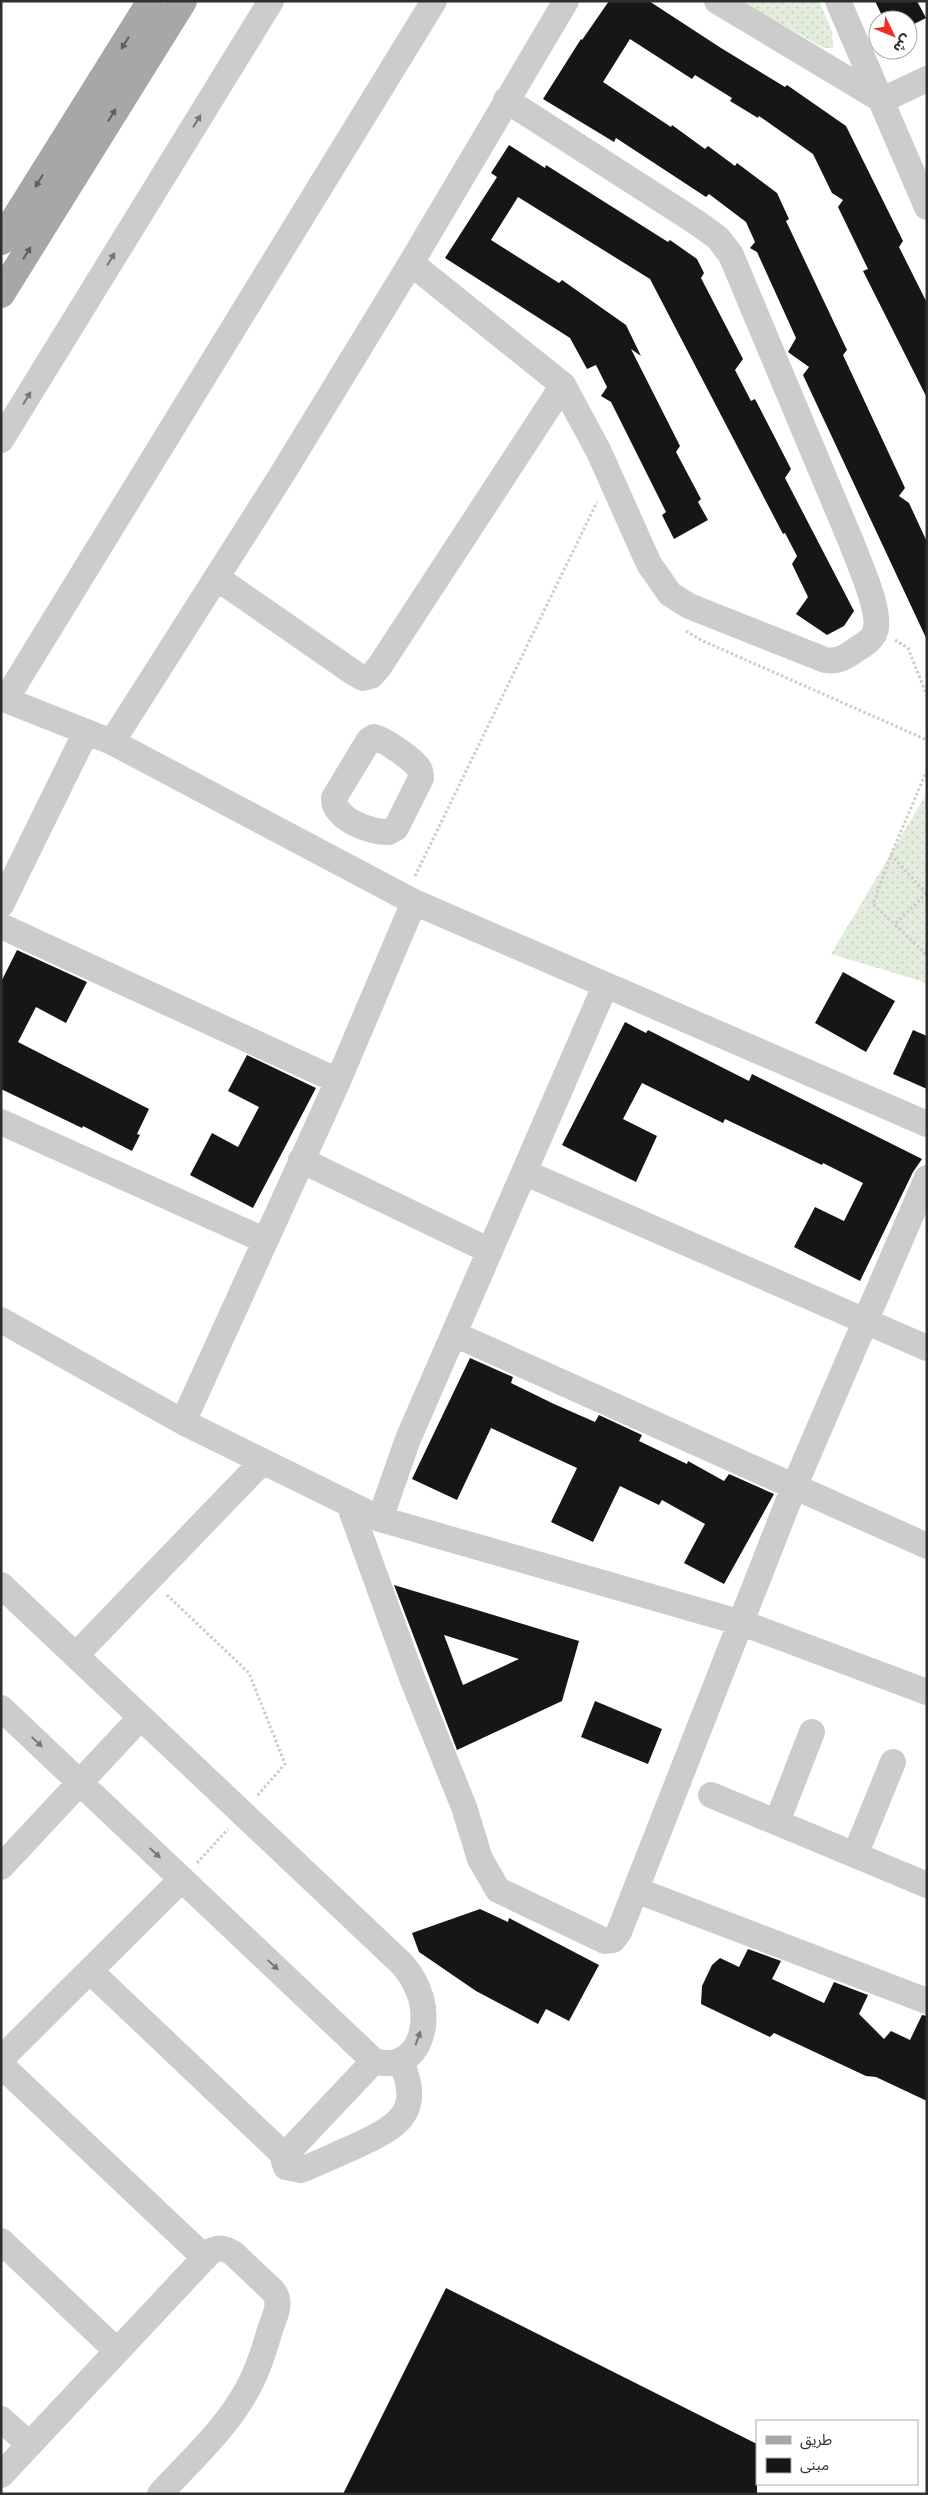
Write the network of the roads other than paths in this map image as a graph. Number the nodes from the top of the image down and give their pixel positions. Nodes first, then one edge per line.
1 (151, 1) edge
2 (183, 1) edge
3 (271, 1) edge
4 (434, 1) edge
5 (566, 1) edge
6 (717, 1) edge
7 (838, 1) edge
8 (927, 79) edge
9 (506, 100) junction
10 (882, 100) junction
11 (927, 207) edge
12 (1, 241) edge
13 (411, 263) junction
14 (1, 294) edge
15 (563, 385) junction
16 (1, 440) edge
17 (217, 578) junction
18 (4, 698) edge
19 (86, 732) junction
20 (112, 742) junction
21 (356, 825) dead end
22 (335, 860) junction
23 (409, 899) junction
24 (1, 905) edge
25 (1, 926) edge
26 (605, 986) junction
27 (338, 1081) junction
28 (1, 1122) edge
29 (927, 1124) edge
30 (301, 1160) junction
31 (526, 1173) junction
32 (927, 1178) edge
33 (264, 1240) junction
34 (490, 1251) junction
35 (1, 1320) edge
36 (866, 1322) junction
37 (454, 1334) junction
38 (927, 1348) edge
39 (183, 1422) junction
40 (262, 1462) junction
41 (794, 1487) junction
42 (348, 1504) junction
43 (380, 1519) junction
44 (927, 1546) edge
45 (1, 1585) edge
46 (742, 1623) junction
47 (76, 1655) junction
48 (927, 1692) edge
49 (1, 1708) edge
50 (141, 1718) junction
51 (812, 1732) dead end
52 (893, 1762) dead end
53 (80, 1783) junction
54 (710, 1795) dead end
55 (777, 1822) junction
56 (855, 1855) junction
57 (1, 1867) edge
58 (182, 1879) junction
59 (927, 1885) edge
60 (636, 1890) junction
61 (90, 1971) junction
62 (927, 2001) edge
63 (1, 2058) edge
64 (374, 2061) junction
65 (401, 2062) junction
66 (1, 2065) edge
67 (285, 2156) junction
68 (1, 2241) edge
69 (205, 2258) junction
70 (117, 2351) junction
71 (1, 2419) edge
72 (29, 2444) junction
73 (1, 2475) edge
74 (160, 2494) edge

1 -> 12 main road
14 -> 2 main road
16 -> 3 street
4 - 18 street
5 - 9 street
6 - 10 street
7 - 10 street
8 - 10 street
9 - 13 street
9 - 15 street
10 - 11 street
13 - 15 street
13 - 17 street
15 - 17 street
17 - 20 street
18 - 19 street
19 - 20 street
19 - 24 street
20 - 22 street
21 - 22 street
22 - 23 street
23 - 26 street
23 - 27 street
25 - 27 street
26 - 29 street
26 - 31 street
27 - 30 street
28 - 33 street
30 - 33 street
30 - 34 street
31 - 34 street
31 - 36 street
32 - 36 street
33 - 39 street
34 - 37 street
35 - 39 street
36 - 38 street
36 - 41 street
37 - 41 street
37 - 43 street
39 - 40 street
40 - 42 street
40 - 47 street
41 - 44 street
41 - 46 street
42 - 43 street
42 - 60 street
43 - 46 street
45 - 47 street
46 - 48 street
46 - 60 street
47 - 50 street
49 -> 53 street
50 - 53 street
65 -> 50 street
51 - 55 street
52 - 56 street
53 - 57 street
53 -> 58 street
54 - 55 street
55 - 56 street
56 - 59 street
58 - 61 street
58 -> 64 street
60 - 62 street
61 - 63 street
61 - 67 street
64 - 65 street
64 - 67 street
65 - 67 street
66 - 69 street
68 - 70 street
69 - 70 street
69 - 74 street
70 - 72 street
71 - 72 street
72 - 73 street

